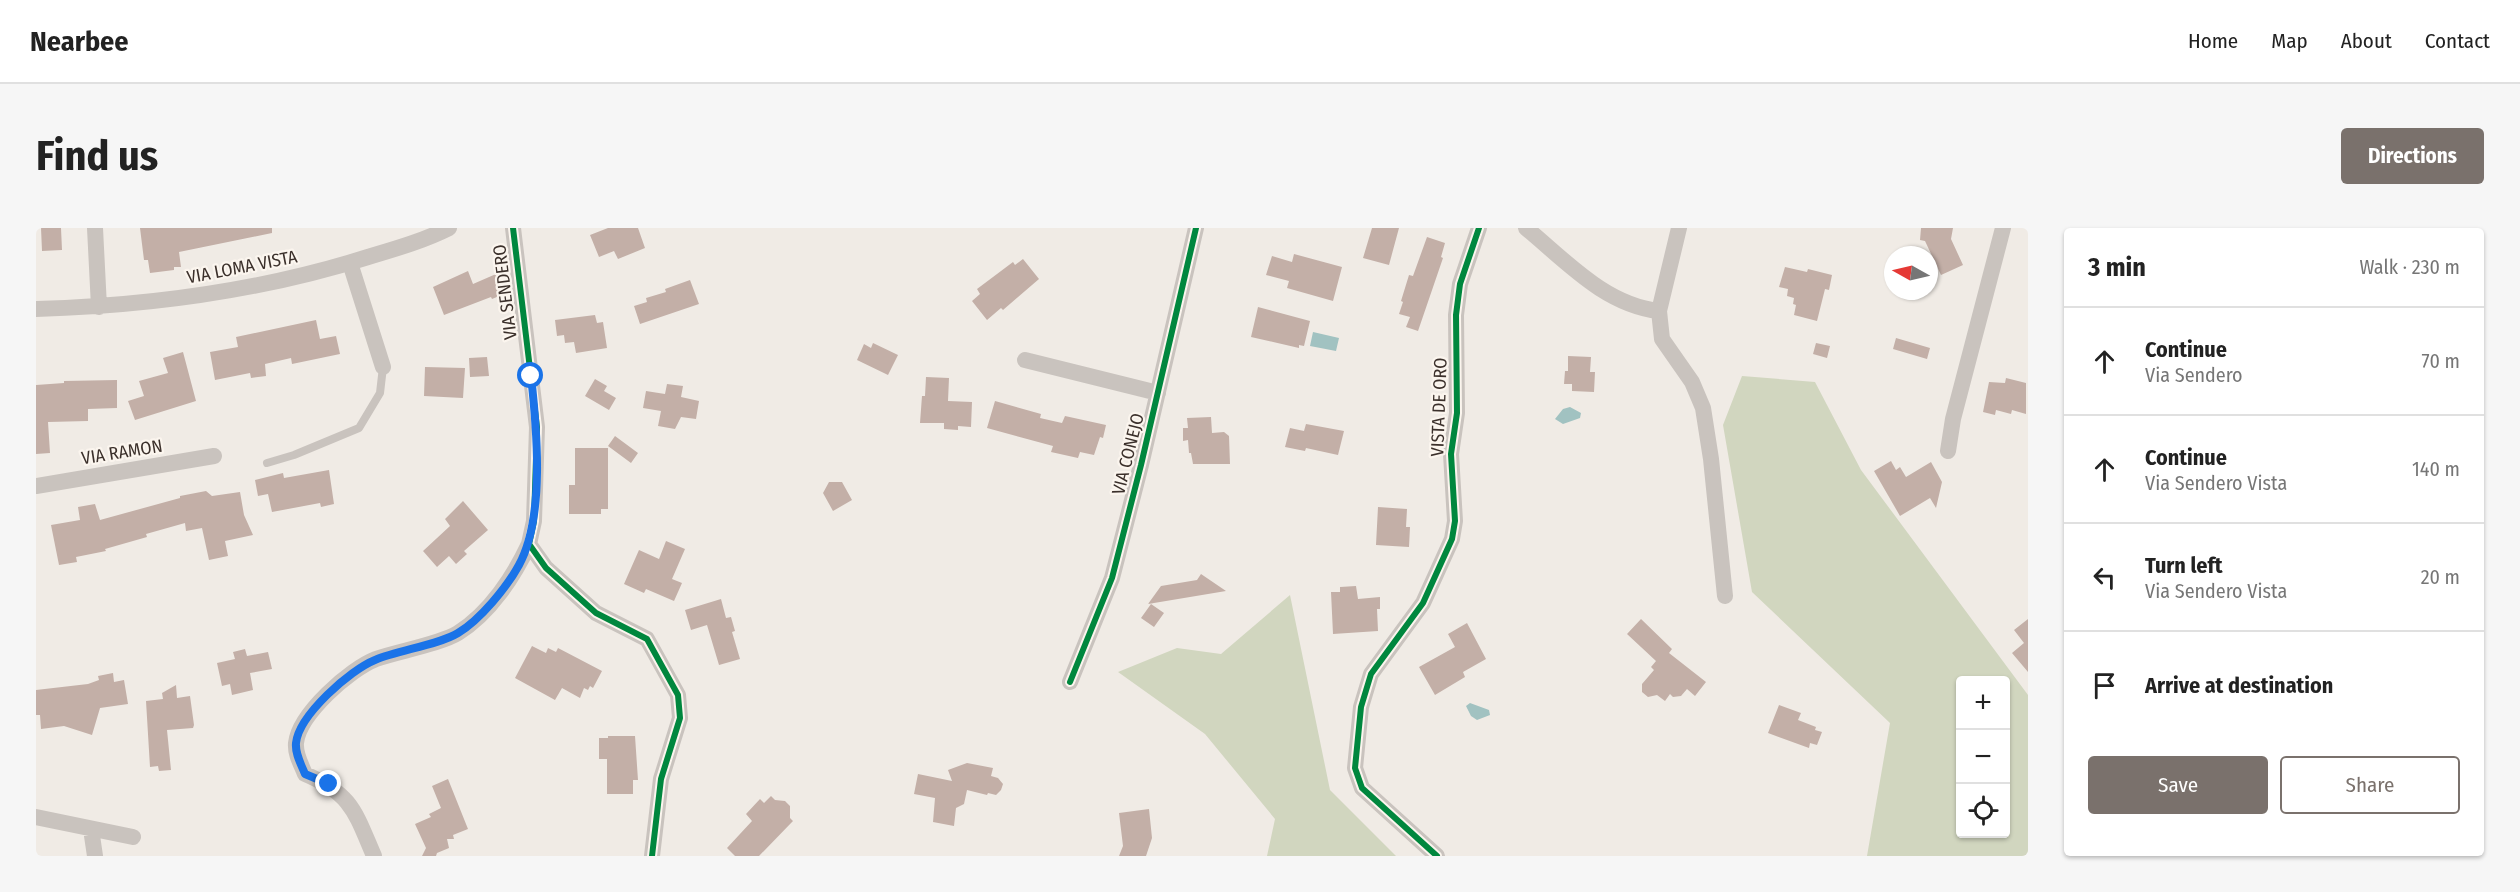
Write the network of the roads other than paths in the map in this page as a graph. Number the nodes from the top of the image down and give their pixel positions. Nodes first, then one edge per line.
1 (95, 228) edge
2 (449, 228) edge
3 (513, 228) edge
4 (1196, 228) edge
5 (1479, 228) edge
6 (1526, 228) edge
7 (1679, 228) edge
8 (2003, 228) edge
9 (350, 263) junction
10 (99, 307) junction
11 (36, 309) edge
12 (1659, 311) junction
13 (1025, 360) dead end
14 (383, 367) joint
15 (1158, 393) junction
16 (1948, 451) dead end
17 (214, 456) dead end
18 (267, 463) dead end
19 (36, 486) edge
20 (529, 544) junction
21 (1725, 596) dead end
22 (1070, 682) dead end
23 (36, 817) edge
24 (91, 830) junction
25 (133, 837) dead end
26 (95, 856) edge
27 (374, 856) edge
28 (652, 856) edge
29 (1437, 856) edge

1 - 10 street
2 - 9 street, VIA LOMA VISTA
3 - 20 street, VIA SENDERO
4 - 15 street, VIA CONEJO
5 - 29 street, VISTA DE ORO
6 - 12 street
7 - 12 street
8 - 16 street
9 - 10 street, VIA LOMA VISTA
9 - 14 street
10 - 11 street, VIA LOMA VISTA
12 - 21 street
13 - 15 street
14 - 18 lane
15 - 22 street, VIA CONEJO
17 - 19 street, VIA RAMON
20 - 27 street, VIA SENDERO
20 - 28 street
23 - 24 street
24 - 25 street
24 - 26 street

